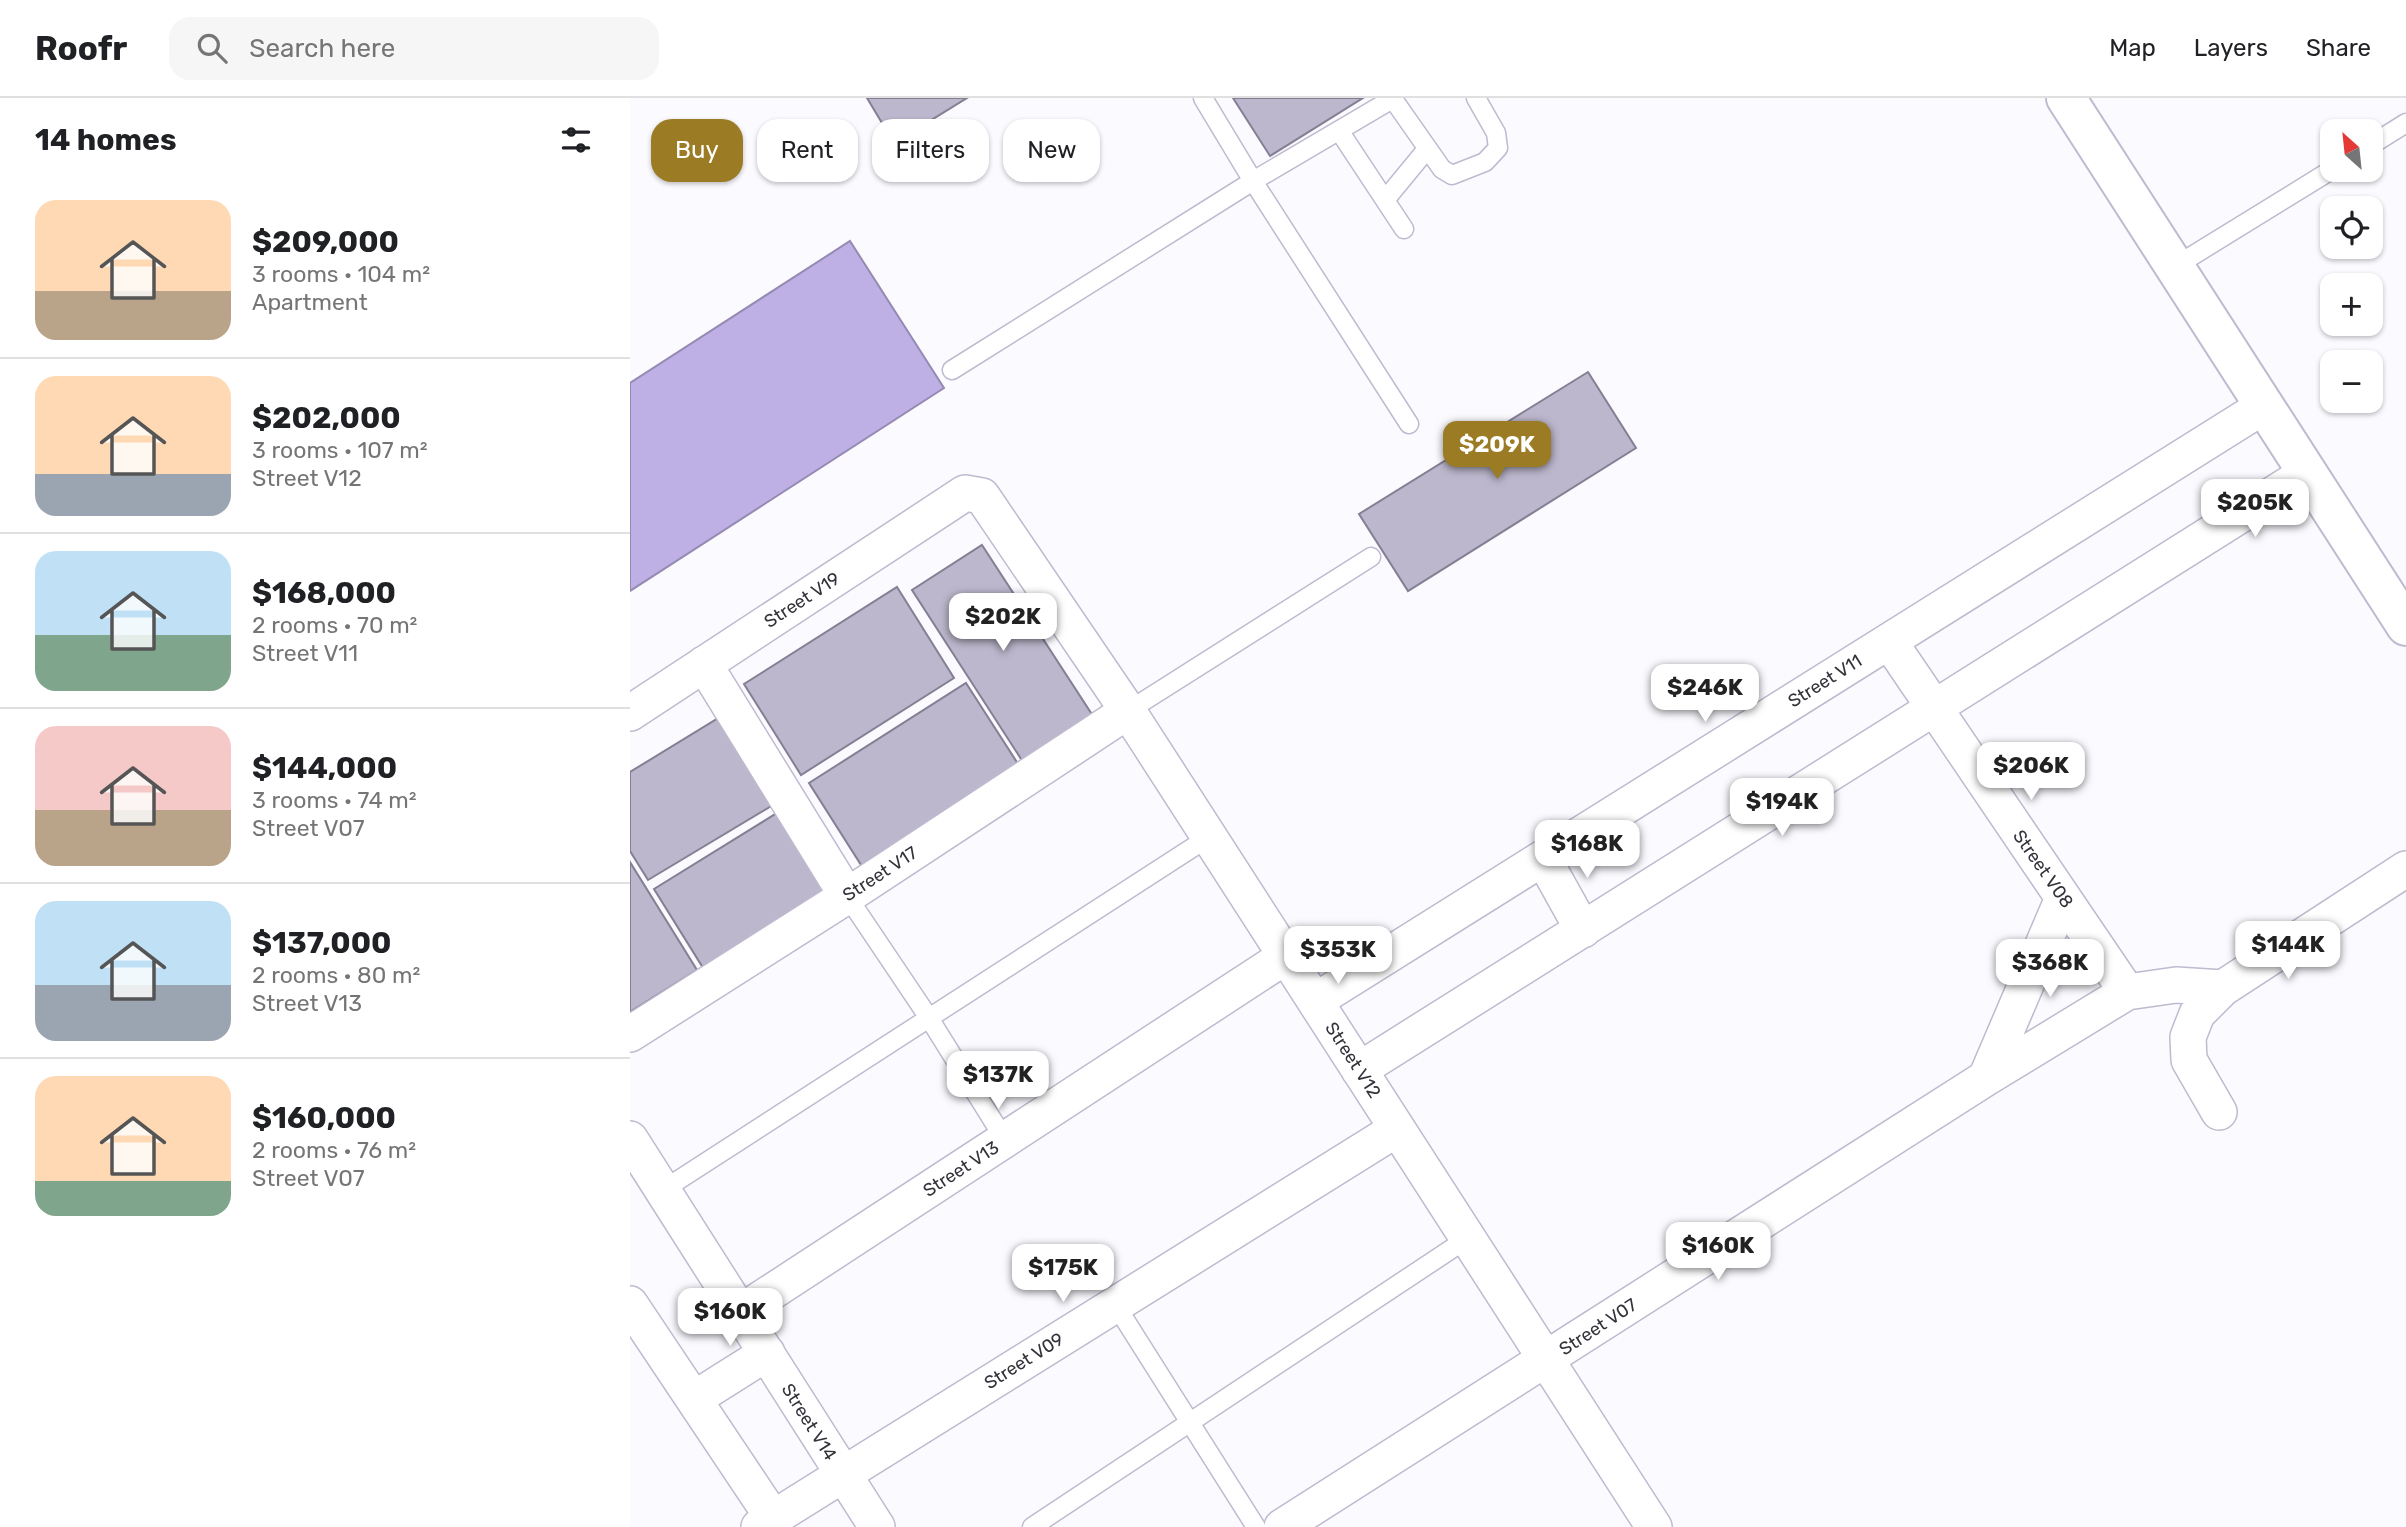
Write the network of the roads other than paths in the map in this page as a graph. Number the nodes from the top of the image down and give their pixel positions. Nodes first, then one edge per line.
1 (1203, 98) edge
2 (1394, 98) edge
3 (1476, 98) edge
4 (2066, 98) edge
5 (2406, 123) edge
6 (1340, 132) junction
7 (2384, 137) edge
8 (1427, 149) junction
9 (2320, 177) edge
10 (1253, 181) junction
11 (1385, 200) junction
12 (1404, 229) dead end
13 (2174, 267) junction
14 (953, 370) dead end
15 (2264, 406) junction
16 (1409, 424) dead end
17 (2307, 473) junction
18 (975, 493) joint
19 (1371, 557) dead end
20 (2406, 626) edge
21 (1889, 641) junction
22 (704, 664) junction
23 (1933, 709) junction
24 (1128, 711) junction
25 (630, 713) edge
26 (1209, 837) junction
27 (1543, 858) junction
28 (2406, 869) edge
29 (848, 896) junction
30 (2063, 898) junction
31 (1583, 930) junction
32 (1286, 956) junction
33 (2223, 988) junction
34 (2127, 992) junction
35 (1315, 1001) junction
36 (929, 1018) junction
37 (630, 1034) edge
38 (1359, 1070) junction
39 (1986, 1077) junction
40 (2219, 1112) dead end
41 (1397, 1129) junction
42 (630, 1139) edge
43 (1005, 1140) junction
44 (663, 1190) junction
45 (1468, 1238) junction
46 (630, 1304) edge
47 (1115, 1304) junction
48 (741, 1312) junction
49 (767, 1353) junction
50 (1547, 1361) junction
51 (694, 1399) junction
52 (1189, 1423) junction
53 (842, 1475) junction
54 (766, 1522) edge
55 (877, 1527) edge
56 (1032, 1527) edge
57 (1256, 1527) edge
58 (1282, 1527) edge
59 (1654, 1527) edge

1 - 10 lane
2 - 6 lane
2 - 8 lane
3 - 8 lane
4 - 13 street
5 - 7 lane
6 - 10 lane
6 - 11 lane
8 - 11 lane
9 - 13 lane
10 - 14 lane
10 - 16 lane
11 - 12 lane
13 - 15 street
15 - 17 street
15 - 21 street, Street V11
17 - 20 street
17 - 23 street
18 - 22 street, Street V19
18 - 24 street, Street V12
19 - 24 lane
21 - 23 street, Street V08
21 - 27 street, Street V11
22 - 25 street, Street V19
22 - 29 street
23 - 30 street, Street V08
23 - 31 street
24 - 26 street, Street V12
24 - 29 street, Street V17
26 - 32 street, Street V12
26 - 36 lane
27 - 31 street
27 - 35 street, Street V11
28 - 33 street
29 - 36 lane
29 - 37 street, Street V17
30 - 34 street, Street V08
30 - 39 street
31 - 38 street
32 - 35 street, Street V12
32 - 43 street, Street V13
33 - 34 street
33 - 40 street
34 - 39 street, Street V07
35 - 38 street, Street V12
36 - 43 lane
36 - 44 lane
38 - 41 street, Street V12
39 - 50 street, Street V07
41 - 45 street, Street V12
41 - 47 street, Street V09
42 - 44 street, Street V14
43 - 48 street, Street V13
44 - 48 street, Street V14
45 - 50 street, Street V12
45 - 52 lane
46 - 51 street
47 - 52 lane
47 - 53 street, Street V09
48 - 49 street, Street V14
49 - 51 street
49 - 53 street, Street V14
50 - 58 street, Street V07
50 - 59 street, Street V12
51 - 54 street
52 - 56 lane
52 - 57 lane
53 - 54 street, Street V09
53 - 55 street, Street V14

